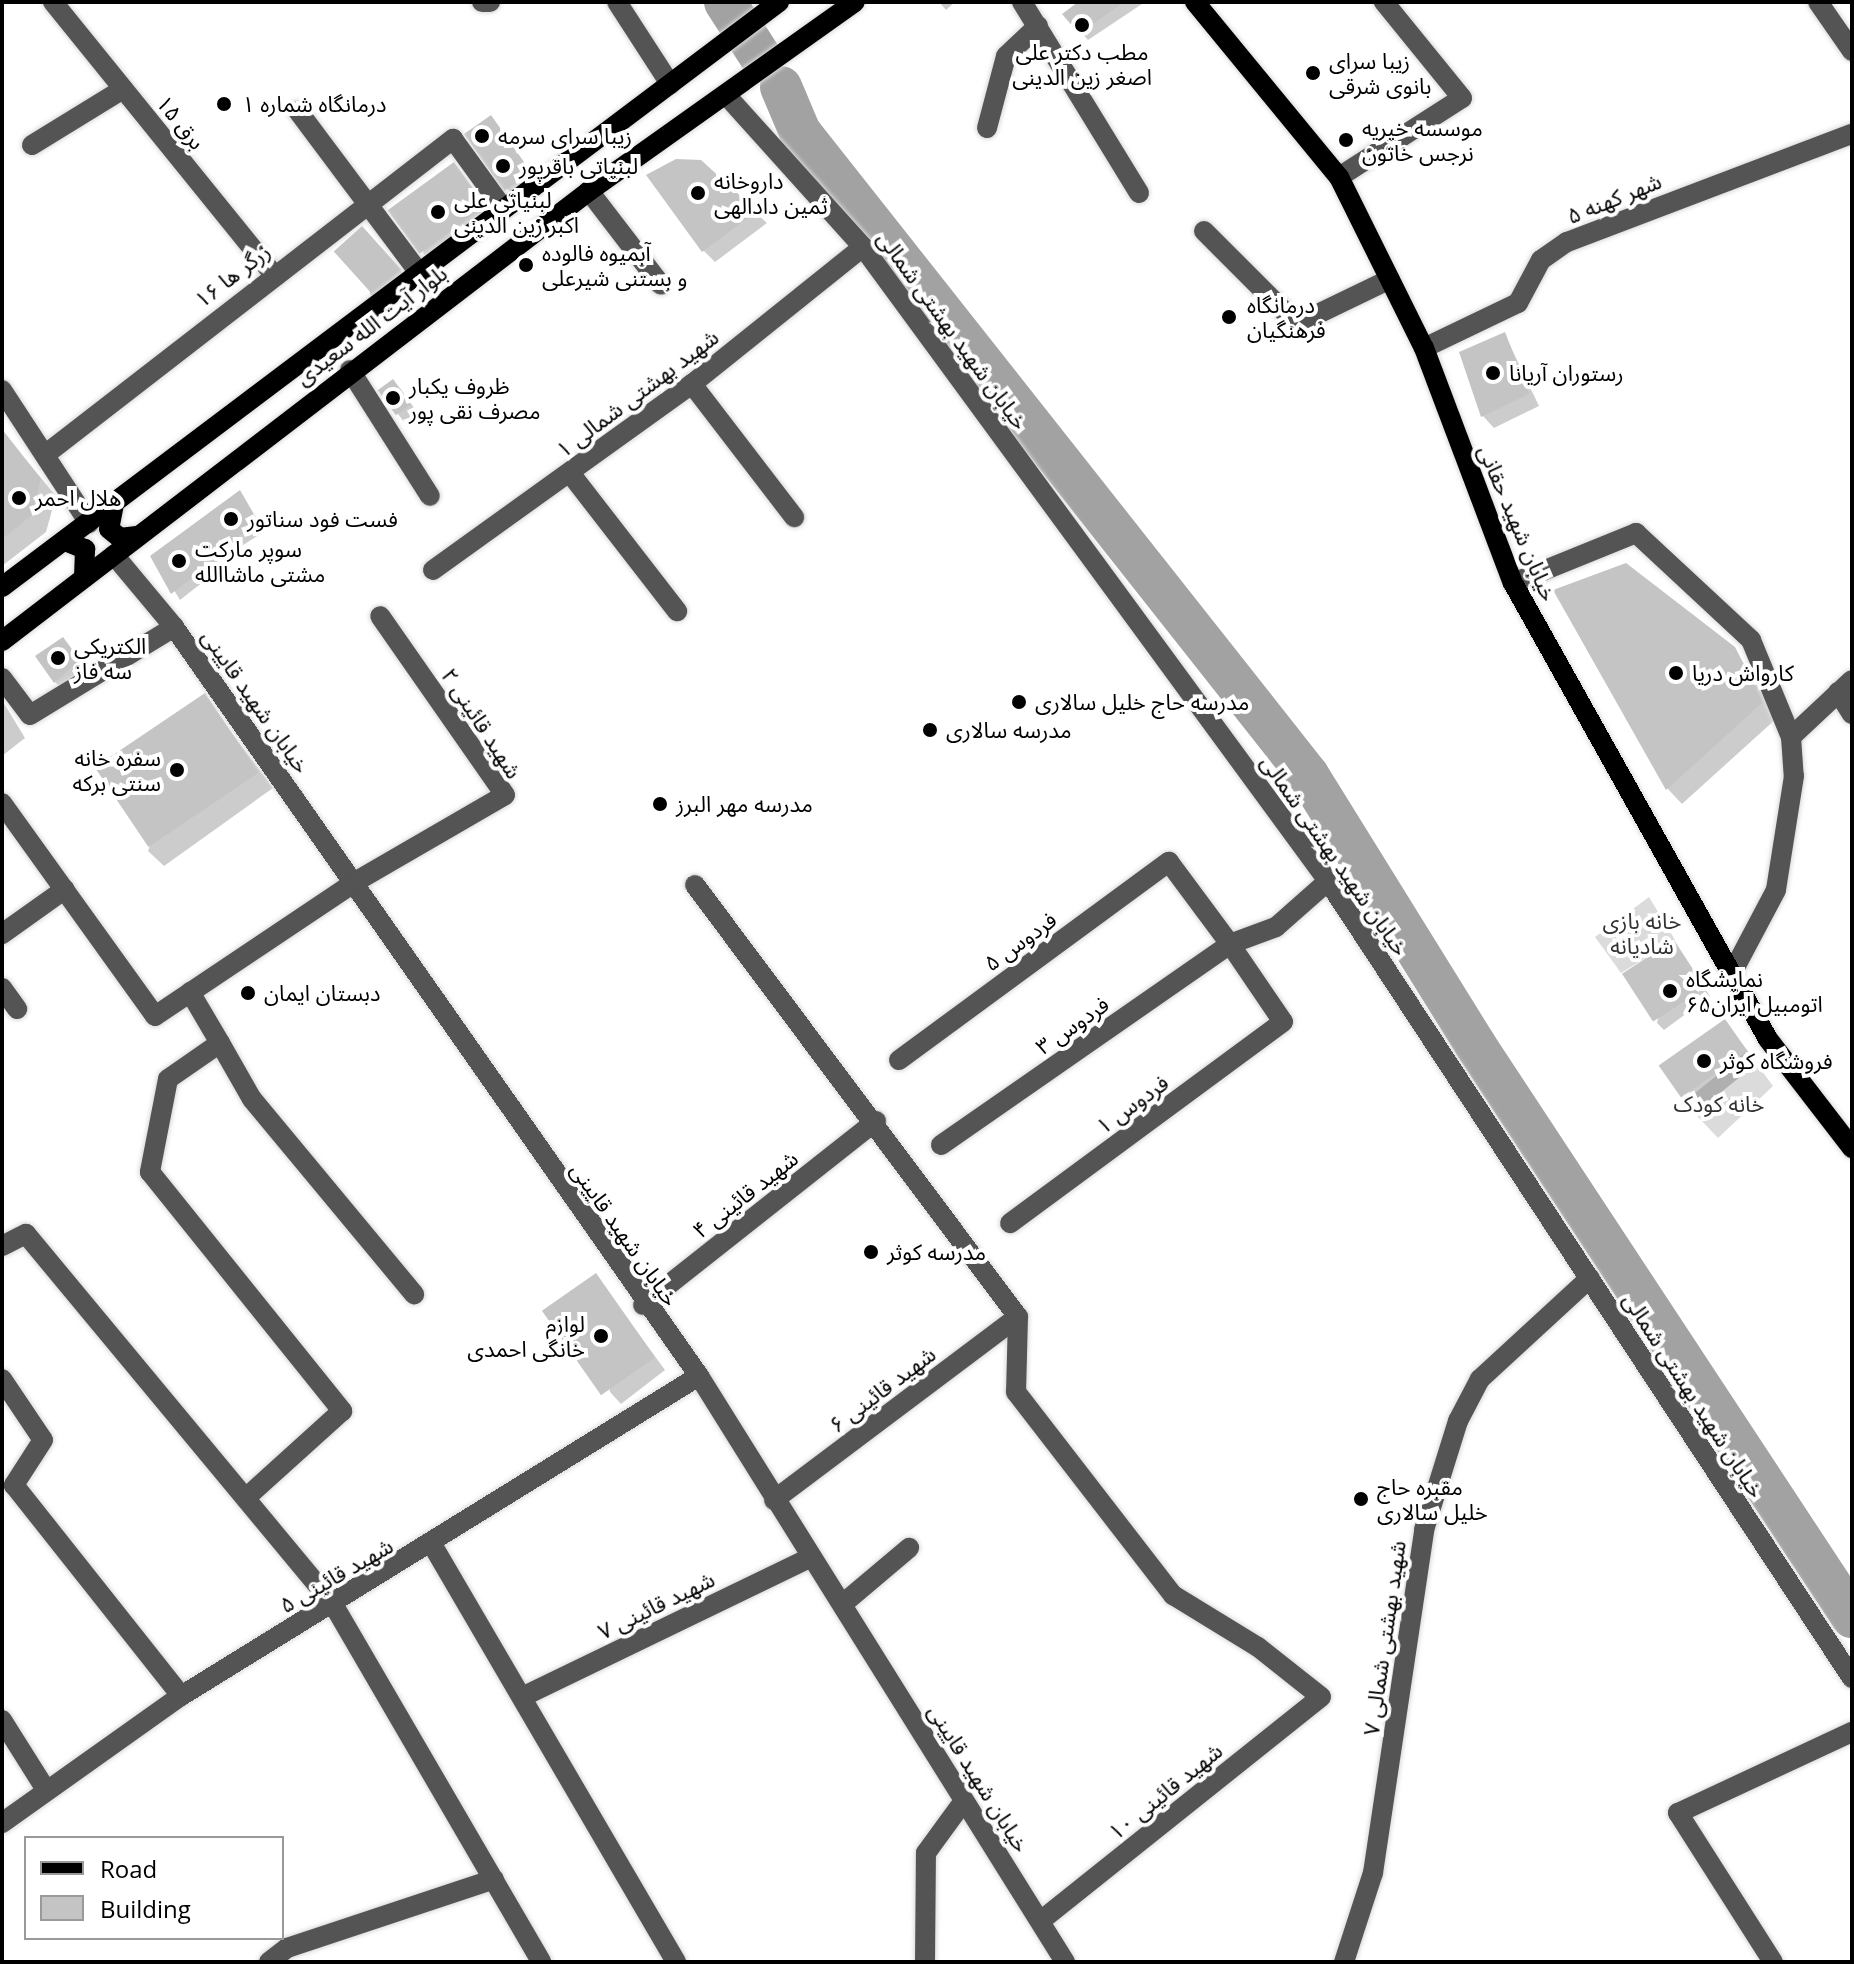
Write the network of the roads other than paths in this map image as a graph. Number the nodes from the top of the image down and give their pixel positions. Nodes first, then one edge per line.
1 (53, 2) edge
2 (482, 2) edge
3 (490, 2) edge
4 (617, 2) edge
5 (779, 2) edge
6 (855, 2) edge
7 (1022, 2) edge
8 (1195, 2) edge
9 (1384, 2) edge
10 (1818, 2) edge
11 (1038, 26) junction
12 (1852, 51) edge
13 (670, 84) junction
14 (123, 89) junction
15 (727, 96) junction
16 (298, 111) dead end
17 (987, 128) dead end
18 (1852, 134) edge
19 (32, 145) dead end
20 (1339, 177) junction
21 (589, 191) junction
22 (1139, 193) dead end
23 (365, 204) junction
24 (503, 208) junction
25 (1204, 231) dead end
26 (863, 247) junction
27 (272, 272) junction
28 (420, 274) junction
29 (1390, 279) junction
30 (661, 285) dead end
31 (1424, 348) junction
32 (350, 370) junction
33 (692, 384) junction
34 (2, 390) edge
35 (46, 454) junction
36 (570, 473) junction
37 (430, 496) dead end
38 (114, 504) junction
39 (794, 517) dead end
40 (89, 523) junction
41 (137, 536) junction
42 (65, 541) junction
43 (114, 555) junction
44 (433, 570) dead end
45 (84, 578) junction
46 (1513, 583) junction
47 (2, 587) edge
48 (677, 611) dead end
49 (380, 616) dead end
50 (174, 627) junction
51 (2, 641) edge
52 (2, 678) edge
53 (1845, 686) edge
54 (1852, 714) edge
55 (1791, 737) junction
56 (2, 803) edge
57 (1328, 881) junction
58 (355, 882) junction
59 (695, 885) dead end
60 (65, 889) junction
61 (2, 934) edge
62 (1230, 944) junction
63 (1732, 973) junction
64 (2, 988) edge
65 (190, 992) junction
66 (17, 1009) dead end
67 (220, 1043) junction
68 (899, 1060) dead end
69 (876, 1121) junction
70 (941, 1145) dead end
71 (1852, 1148) edge
72 (1010, 1223) dead end
73 (2, 1246) edge
74 (1590, 1278) junction
75 (414, 1294) dead end
76 (643, 1305) junction
77 (1018, 1317) junction
78 (699, 1376) junction
79 (2, 1379) edge
80 (248, 1496) junction
81 (774, 1500) junction
82 (433, 1546) junction
83 (909, 1548) dead end
84 (811, 1557) junction
85 (845, 1602) junction
86 (333, 1604) junction
87 (1852, 1678) edge
88 (181, 1696) junction
89 (522, 1697) junction
90 (2, 1720) edge
91 (1852, 1732) edge
92 (46, 1790) junction
93 (963, 1802) junction
94 (2, 1823) edge
95 (494, 1879) junction
96 (1040, 1921) junction
97 (269, 1962) edge
98 (541, 1962) edge
99 (676, 1962) edge
100 (925, 1962) edge
101 (1065, 1962) edge
102 (1344, 1962) edge
103 (1773, 1962) edge

1 - 14 street, برق ۱۵
2 - 3 street
4 - 13 street
5 - 13 main road, بلوار آیت الله سعیدی
6 - 15 main road, بلوار آیت الله سعیدی
7 - 11 street
8 - 20 main road, خیابان شهید حقانی
9 - 20 street
10 - 12 street
11 - 17 street
11 - 22 street
13 - 24 main road, بلوار آیت الله سعیدی
14 - 19 street
14 - 27 street, برق ۱۵
15 - 21 main road, بلوار آیت الله سعیدی
15 - 26 street, خیابان شهید بهشتی شمالی
16 - 23 street
18 - 31 street, شهر کهنه ۵
20 - 29 main road, خیابان شهید حقانی
21 - 30 street
21 - 32 main road, بلوار آیت الله سعیدی
23 - 24 street, زرگر ها ۱۶
23 - 27 street, زرگر ها ۱۶
23 - 28 street
24 - 28 main road, بلوار آیت الله سعیدی
25 - 29 street
26 - 33 street, شهید بهشتی شمالی ۱
26 - 57 street, خیابان شهید بهشتی شمالی
27 - 35 street, زرگر ها ۱۶
28 - 38 main road, بلوار آیت الله سعیدی
29 - 31 main road, خیابان شهید حقانی
31 - 46 main road, خیابان شهید حقانی
32 - 37 street
32 - 41 main road, بلوار آیت الله سعیدی
33 - 36 street, شهید بهشتی شمالی ۱
33 - 39 street
34 - 35 street
35 - 40 street
36 - 44 street, شهید بهشتی شمالی ۱
36 - 48 street
38 - 40 main road, بلوار آیت الله سعیدی
38 - 41 main road
40 - 42 main road, بلوار آیت الله سعیدی
41 - 43 main road, بلوار آیت الله سعیدی
42 - 45 main road
42 - 47 main road, بلوار آیت الله سعیدی
43 - 45 main road, بلوار آیت الله سعیدی
43 - 50 street, خیابان شهید قایینی
45 - 51 main road, بلوار آیت الله سعیدی
46 - 55 street
46 - 63 main road, خیابان شهید حقانی
49 - 58 street, شهید قائینی ۲
50 - 52 street
50 - 58 street, خیابان شهید قایینی
53 - 54 street
53 - 55 street
55 - 63 street
56 - 60 street
57 - 62 street, فردوس ۳
57 - 74 street, خیابان شهید بهشتی شمالی
58 - 65 street
58 - 76 street, خیابان شهید قایینی
59 - 69 street
60 - 61 street
60 - 65 street
62 - 68 street, فردوس ۵
62 - 70 street, فردوس ۳
62 - 72 street, فردوس ۱
63 - 71 main road, خیابان شهید حقانی
64 - 66 street
65 - 67 street
67 - 75 street
67 - 80 street
69 - 76 street, شهید قائینی ۴
69 - 77 street
73 - 80 street
74 - 87 street, خیابان شهید بهشتی شمالی
74 - 102 street, شهید بهشتی شمالی ۷
76 - 78 street, خیابان شهید قایینی
77 - 81 street, شهید قائینی ۶
77 - 96 street, شهید قائینی ۱۰
78 - 81 street, خیابان شهید قایینی
78 - 82 street, شهید قائینی ۵
79 - 88 street
80 - 86 street
81 - 84 street, خیابان شهید قایینی
82 - 86 street, شهید قائینی ۵
82 - 89 street
83 - 85 street
84 - 85 street, خیابان شهید قایینی
84 - 89 street, شهید قائینی ۷
85 - 93 street, خیابان شهید قایینی
86 - 88 street, شهید قائینی ۵
86 - 95 street
88 - 92 street, شهید قائینی ۵
89 - 99 street
90 - 92 street
91 - 103 street
92 - 94 street, شهید قائینی ۵
93 - 96 street, خیابان شهید قایینی
93 - 100 street
95 - 97 street
95 - 98 street
96 - 101 street, خیابان شهید قایینی

